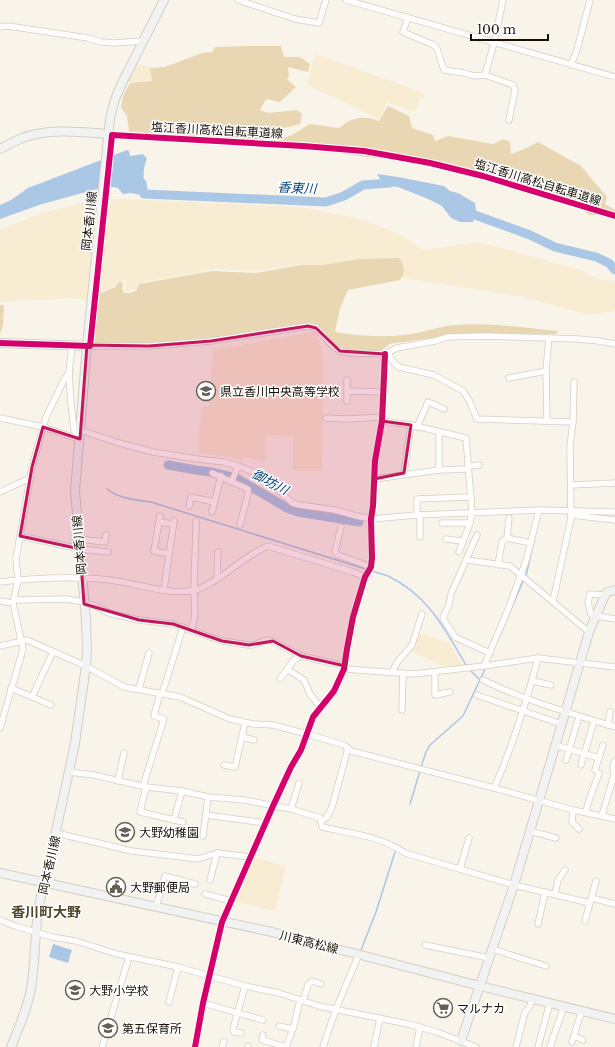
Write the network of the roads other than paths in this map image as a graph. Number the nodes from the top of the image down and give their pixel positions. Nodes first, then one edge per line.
1 (164, 0) edge
2 (238, 0) edge
3 (326, 0) edge
4 (346, 0) edge
5 (503, 0) edge
6 (590, 0) edge
7 (408, 17) junction
8 (0, 27) edge
9 (144, 42) junction
10 (494, 43) junction
11 (571, 65) junction
12 (485, 75) junction
13 (615, 77) edge
14 (509, 120) dead end
15 (108, 134) junction
16 (0, 149) edge
17 (549, 338) junction
18 (0, 343) edge
19 (615, 344) edge
20 (72, 345) junction
21 (88, 346) junction
22 (386, 353) junction
23 (546, 371) junction
24 (69, 373) junction
25 (509, 378) dead end
26 (347, 380) dead end
27 (574, 382) dead end
28 (347, 392) junction
29 (384, 392) junction
30 (346, 401) dead end
31 (444, 409) dead end
32 (0, 418) edge
33 (326, 418) dead end
34 (382, 419) junction
35 (547, 421) junction
36 (573, 422) junction
37 (411, 425) junction
38 (43, 427) junction
39 (418, 427) junction
40 (80, 430) junction
41 (439, 432) junction
42 (79, 439) junction
43 (479, 465) dead end
44 (238, 466) junction
45 (468, 468) junction
46 (439, 470) junction
47 (212, 473) dead end
48 (404, 474) junction
49 (221, 476) junction
50 (30, 478) junction
51 (374, 479) junction
52 (232, 481) junction
53 (615, 483) edge
54 (571, 485) junction
55 (0, 492) edge
56 (470, 497) junction
57 (214, 502) junction
58 (189, 506) dead end
59 (539, 510) junction
60 (212, 512) dead end
61 (472, 512) junction
62 (615, 512) edge
63 (571, 513) junction
64 (419, 515) junction
65 (509, 518) dead end
66 (371, 519) junction
67 (615, 520) edge
68 (196, 522) dead end
69 (442, 523) dead end
70 (470, 523) junction
71 (240, 525) dead end
72 (341, 527) dead end
73 (477, 535) dead end
74 (20, 536) junction
75 (106, 536) dead end
76 (420, 537) dead end
77 (507, 538) junction
78 (79, 539) junction
79 (446, 539) dead end
80 (463, 541) junction
81 (531, 543) junction
82 (80, 549) junction
83 (108, 552) dead end
84 (218, 552) dead end
85 (459, 552) dead end
86 (169, 554) junction
87 (467, 560) junction
88 (498, 564) junction
89 (371, 566) junction
90 (521, 574) junction
91 (364, 577) junction
92 (82, 578) junction
93 (217, 579) junction
94 (18, 580) junction
95 (0, 582) edge
96 (164, 589) junction
97 (194, 590) junction
98 (615, 590) edge
99 (605, 595) junction
100 (0, 601) edge
101 (553, 601) junction
102 (13, 602) junction
103 (84, 603) junction
104 (422, 614) dead end
105 (596, 617) junction
106 (615, 619) edge
107 (183, 627) junction
108 (191, 630) junction
109 (589, 632) junction
110 (22, 640) junction
111 (0, 646) edge
112 (53, 652) junction
113 (148, 653) dead end
114 (490, 653) junction
115 (301, 656) junction
116 (538, 658) junction
117 (580, 663) junction
118 (86, 666) junction
119 (484, 666) junction
120 (345, 667) junction
121 (615, 667) edge
122 (287, 669) junction
123 (392, 672) junction
124 (435, 672) junction
125 (402, 673) junction
126 (280, 679) dead end
127 (483, 680) dead end
128 (532, 681) junction
129 (550, 685) dead end
130 (11, 688) junction
131 (139, 689) junction
132 (450, 692) dead end
133 (161, 693) junction
134 (477, 695) dead end
135 (32, 697) junction
136 (527, 698) junction
137 (51, 705) dead end
138 (321, 708) junction
139 (402, 710) dead end
140 (524, 711) junction
141 (565, 711) junction
142 (610, 712) dead end
143 (578, 720) dead end
144 (245, 723) junction
145 (562, 724) junction
146 (593, 724) dead end
147 (608, 724) junction
148 (615, 727) edge
149 (0, 728) edge
150 (307, 734) junction
151 (242, 737) junction
152 (254, 740) dead end
153 (555, 745) junction
154 (603, 745) dead end
155 (348, 748) junction
156 (569, 749) junction
157 (124, 754) dead end
158 (584, 754) junction
159 (599, 758) junction
160 (566, 760) dead end
161 (615, 761) edge
162 (224, 765) dead end
163 (581, 765) dead end
164 (69, 772) junction
165 (118, 781) junction
166 (299, 783) dead end
167 (144, 787) junction
168 (494, 788) junction
169 (182, 791) junction
170 (208, 797) junction
171 (539, 800) junction
172 (273, 806) junction
173 (291, 809) junction
174 (573, 810) junction
175 (586, 812) junction
176 (206, 815) junction
177 (602, 815) junction
178 (615, 819) edge
179 (174, 820) junction
180 (183, 822) dead end
181 (321, 822) junction
182 (265, 823) junction
183 (579, 828) dead end
184 (530, 831) junction
185 (56, 832) junction
186 (203, 836) dead end
187 (469, 838) dead end
188 (556, 838) dead end
189 (217, 853) junction
190 (250, 857) junction
191 (460, 869) junction
192 (565, 870) dead end
193 (0, 873) edge
194 (210, 880) dead end
195 (596, 881) dead end
196 (45, 882) junction
197 (195, 884) dead end
198 (514, 885) junction
199 (545, 892) junction
200 (205, 894) dead end
201 (555, 894) junction
202 (591, 901) junction
203 (231, 902) junction
204 (615, 904) edge
205 (156, 907) junction
206 (0, 920) edge
207 (585, 921) dead end
208 (222, 922) junction
209 (538, 924) dead end
210 (35, 932) junction
211 (425, 945) dead end
212 (492, 949) junction
213 (358, 954) junction
214 (129, 957) junction
215 (489, 958) junction
216 (546, 966) dead end
217 (178, 967) junction
218 (210, 975) junction
219 (321, 984) dead end
220 (245, 986) junction
221 (480, 986) junction
222 (533, 998) junction
223 (302, 1000) junction
224 (169, 1002) dead end
225 (550, 1002) junction
226 (203, 1003) junction
227 (564, 1006) junction
228 (336, 1009) junction
229 (582, 1010) junction
230 (238, 1012) junction
231 (380, 1018) junction
232 (615, 1019) edge
233 (263, 1020) dead end
234 (279, 1026) dead end
235 (420, 1027) junction
236 (293, 1029) junction
237 (241, 1034) dead end
238 (262, 1035) dead end
239 (584, 1040) dead end
240 (462, 1043) edge
241 (11, 1047) edge
242 (102, 1047) edge
243 (196, 1047) edge
244 (322, 1047) edge
245 (374, 1047) edge
246 (416, 1047) edge
247 (476, 1047) edge
248 (516, 1047) edge
249 (538, 1047) edge
250 (550, 1047) edge

1 - 9 main road, 岡本香川線
2 - 3 street
4 - 7 street
5 - 10 street
6 - 11 street
7 - 10 street
7 - 12 street
8 - 9 street
9 - 15 main road, 岡本香川線
10 - 11 street
10 - 12 street
11 - 13 street
12 - 14 street
15 - 16 main road
15 - 21 main road, 岡本香川線
17 - 19 street
17 - 22 street
17 - 23 street
18 - 20 main road
20 - 21 main road
20 - 24 street
21 - 22 street
21 - 40 main road, 岡本香川線
22 - 29 street
22 - 35 street
23 - 25 street
23 - 35 street
24 - 38 street
24 - 42 street
26 - 28 street
27 - 36 street
28 - 29 street
28 - 30 street
29 - 34 street
31 - 39 street
32 - 38 street
33 - 34 street
34 - 37 street
34 - 51 street
35 - 36 street
36 - 54 street
37 - 39 street
37 - 48 street
38 - 42 street
38 - 50 street
39 - 41 street
40 - 42 main road, 岡本香川線
40 - 44 street
41 - 45 street
41 - 46 street
42 - 78 main road, 岡本香川線
43 - 45 street
44 - 52 street
44 - 66 street
45 - 46 street
45 - 56 street
46 - 48 street
47 - 49 street
48 - 51 street
49 - 52 street
49 - 57 street
50 - 55 street
50 - 74 street
51 - 66 street
52 - 71 street
53 - 54 street
54 - 63 street
56 - 61 street
56 - 64 street
57 - 58 street
57 - 60 street
59 - 61 street
59 - 63 street
59 - 81 street
61 - 64 street
61 - 70 street
62 - 63 street
63 - 67 street
63 - 101 street
64 - 66 street
64 - 76 street
65 - 77 street
66 - 89 street
68 - 97 street
69 - 70 street
70 - 80 street
72 - 89 street
73 - 87 street
74 - 82 street
74 - 94 street
75 - 78 street
77 - 81 street
77 - 88 street
78 - 82 main road, 岡本香川線
79 - 80 street
80 - 85 street
81 - 90 street
82 - 83 street
82 - 92 main road, 岡本香川線
84 - 93 street
86 - 86 street
86 - 96 street
87 - 88 street
87 - 114 street
88 - 90 street
89 - 91 street
90 - 101 street
90 - 114 street
91 - 93 street
91 - 120 street
92 - 94 street
92 - 96 street
92 - 103 main road, 岡本香川線
93 - 97 street
94 - 95 street
94 - 102 street
96 - 97 street
97 - 108 street
98 - 99 main road
99 - 105 main road
99 - 105 street
100 - 102 street
101 - 109 street
102 - 103 street
102 - 110 street
103 - 107 street
103 - 118 main road, 岡本香川線
104 - 123 street
105 - 106 street
105 - 109 main road
107 - 108 street
107 - 133 street
108 - 115 street
109 - 117 main road
110 - 111 street
110 - 112 street
110 - 130 street
112 - 118 street
112 - 135 street
113 - 131 street
114 - 119 street
115 - 120 street
115 - 122 street
116 - 117 street
116 - 119 street
116 - 128 street
117 - 121 street
117 - 141 main road
118 - 131 street
118 - 164 main road, 岡本香川線
119 - 124 street
120 - 123 street
120 - 138 street
122 - 126 street
122 - 138 street
123 - 125 street
124 - 125 street
124 - 132 street
125 - 139 street
127 - 136 street
128 - 129 street
128 - 136 street
130 - 135 street
130 - 149 street
131 - 133 street
133 - 144 street
133 - 167 street
134 - 140 street
135 - 137 street
136 - 140 street
136 - 141 street
138 - 150 street
140 - 145 street
140 - 168 street
141 - 145 main road
141 - 147 street
142 - 147 street
143 - 156 street
144 - 150 street
144 - 151 street
145 - 153 main road
146 - 158 street
147 - 148 street
150 - 155 street
150 - 172 street
151 - 152 street
151 - 162 street
153 - 156 street
153 - 171 main road
154 - 159 street
155 - 168 street
155 - 181 street
156 - 158 street
156 - 160 street
157 - 165 street
158 - 159 street
158 - 163 street
159 - 175 street
161 - 177 street
164 - 165 street
164 - 185 main road, 岡本香川線
165 - 167 street
166 - 173 street
167 - 169 street
167 - 179 street
168 - 171 street
169 - 170 street
169 - 179 street
170 - 172 street
170 - 176 street
171 - 174 street
171 - 184 main road
172 - 173 street
172 - 182 street
173 - 181 street
174 - 175 street
174 - 183 street
175 - 177 street
176 - 182 street
176 - 186 street
177 - 178 street
179 - 180 street
181 - 191 street
182 - 190 street
184 - 188 street
184 - 198 main road
185 - 189 street
185 - 196 main road, 岡本香川線
187 - 191 street
189 - 190 street
189 - 194 street
190 - 203 street
191 - 198 street
192 - 201 street
193 - 196 main road, 川東高松線
195 - 202 street
196 - 205 main road, 川東高松線
196 - 210 main road, 岡本香川線
197 - 205 street
198 - 199 street
198 - 212 main road
199 - 201 street
199 - 209 street
200 - 203 street
201 - 202 street
202 - 204 street
202 - 207 street
203 - 208 street
205 - 208 main road, 川東高松線
206 - 210 street
208 - 213 main road, 川東高松線
208 - 218 street
210 - 214 street
210 - 241 main road, 岡本香川線
211 - 215 street
212 - 215 main road
212 - 216 street
213 - 221 main road, 川東高松線
213 - 228 street
214 - 217 street
214 - 242 street
215 - 221 main road
217 - 218 street
217 - 224 street
218 - 220 street
218 - 226 street
219 - 223 street
220 - 223 street
220 - 230 street
221 - 222 main road, 川東高松線
221 - 240 main road
222 - 225 main road, 川東高松線
222 - 248 street
223 - 228 street
223 - 236 street
225 - 227 main road, 川東高松線
225 - 249 street
226 - 230 street
226 - 243 street
227 - 229 main road, 川東高松線
227 - 250 street
228 - 231 street
228 - 244 street
229 - 232 main road, 川東高松線
229 - 239 street
230 - 233 street
230 - 237 street
231 - 235 street
231 - 245 street
234 - 236 street
235 - 240 street
235 - 246 street
236 - 238 street
240 - 247 street

